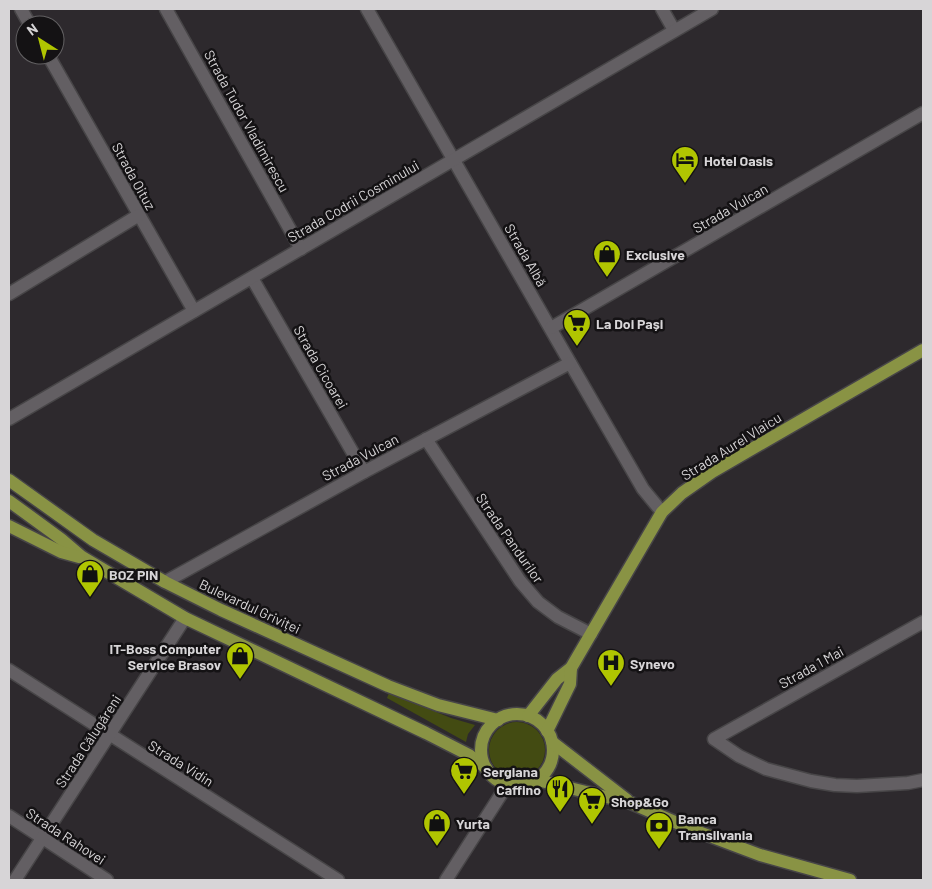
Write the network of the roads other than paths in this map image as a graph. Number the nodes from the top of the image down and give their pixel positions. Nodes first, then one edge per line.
1 (166, 9) edge
2 (368, 9) edge
3 (662, 9) edge
4 (712, 9) edge
5 (674, 30) junction
6 (54, 65) edge
7 (923, 113) edge
8 (452, 160) junction
9 (139, 215) junction
10 (301, 249) junction
11 (252, 278) junction
12 (9, 294) edge
13 (194, 311) junction
14 (551, 328) junction
15 (923, 350) edge
16 (570, 363) junction
17 (9, 419) edge
18 (426, 439) junction
19 (364, 472) junction
20 (9, 480) edge
21 (9, 501) edge
22 (662, 512) junction
23 (9, 526) edge
24 (82, 557) junction
25 (165, 582) junction
26 (185, 618) junction
27 (923, 622) edge
28 (591, 634) junction
29 (571, 668) junction
30 (9, 670) edge
31 (528, 716) junction
32 (498, 720) junction
33 (109, 735) junction
34 (549, 736) junction
35 (486, 768) junction
36 (537, 780) junction
37 (923, 780) edge
38 (506, 785) junction
39 (631, 803) junction
40 (9, 816) edge
41 (42, 838) junction
42 (15, 880) edge
43 (108, 880) edge
44 (338, 880) edge
45 (446, 880) edge
46 (850, 880) edge

1 - 10 street, Strada Tudor Vladimirescu
2 - 8 street, Strada Albă
3 - 5 street
4 - 5 street, Strada Codrii Cosminului
5 - 8 street, Strada Codrii Cosminului
6 - 9 street, Strada Oituz
7 - 14 street, Strada Vulcan
8 - 10 street, Strada Codrii Cosminului
8 - 14 street, Strada Albă
9 - 12 street
9 - 13 street, Strada Oituz
10 - 11 street, Strada Codrii Cosminului
11 - 13 street, Strada Codrii Cosminului
11 - 19 street, Strada Cicoarei
13 - 17 street, Strada Codrii Cosminului
14 - 16 street, Strada Albă
15 - 22 main road, Strada Aurel Vlaicu
16 - 18 street, Strada Vulcan
16 - 22 street, Strada Albă
18 - 19 street, Strada Vulcan
18 - 28 street, Strada Pandurilor
19 - 25 street, Strada Vulcan
20 - 25 main road, Bulevardul Griviței
21 - 24 main road
22 - 28 main road, Strada Aurel Vlaicu
23 - 24 main road
24 - 26 main road
25 - 32 main road, Bulevardul Griviței
26 - 33 street, Strada Călugăreni
26 - 35 main road
27 - 37 street, Strada 1 Mai
28 - 29 main road, Strada Aurel Vlaicu
29 - 31 main road, Strada Aurel Vlaicu
29 - 34 main road, Strada Aurel Vlaicu
30 - 33 street, Strada Vidin
31 - 32 main road
31 - 34 main road
32 - 35 main road
33 - 41 street, Strada Călugăreni
33 - 44 street, Strada Vidin
34 - 36 main road
34 - 39 main road
35 - 38 main road
36 - 38 main road
36 - 39 main road
38 - 45 street
39 - 46 main road
40 - 41 street, Strada Rahovei
41 - 42 street, Strada Călugăreni
41 - 43 street, Strada Rahovei

